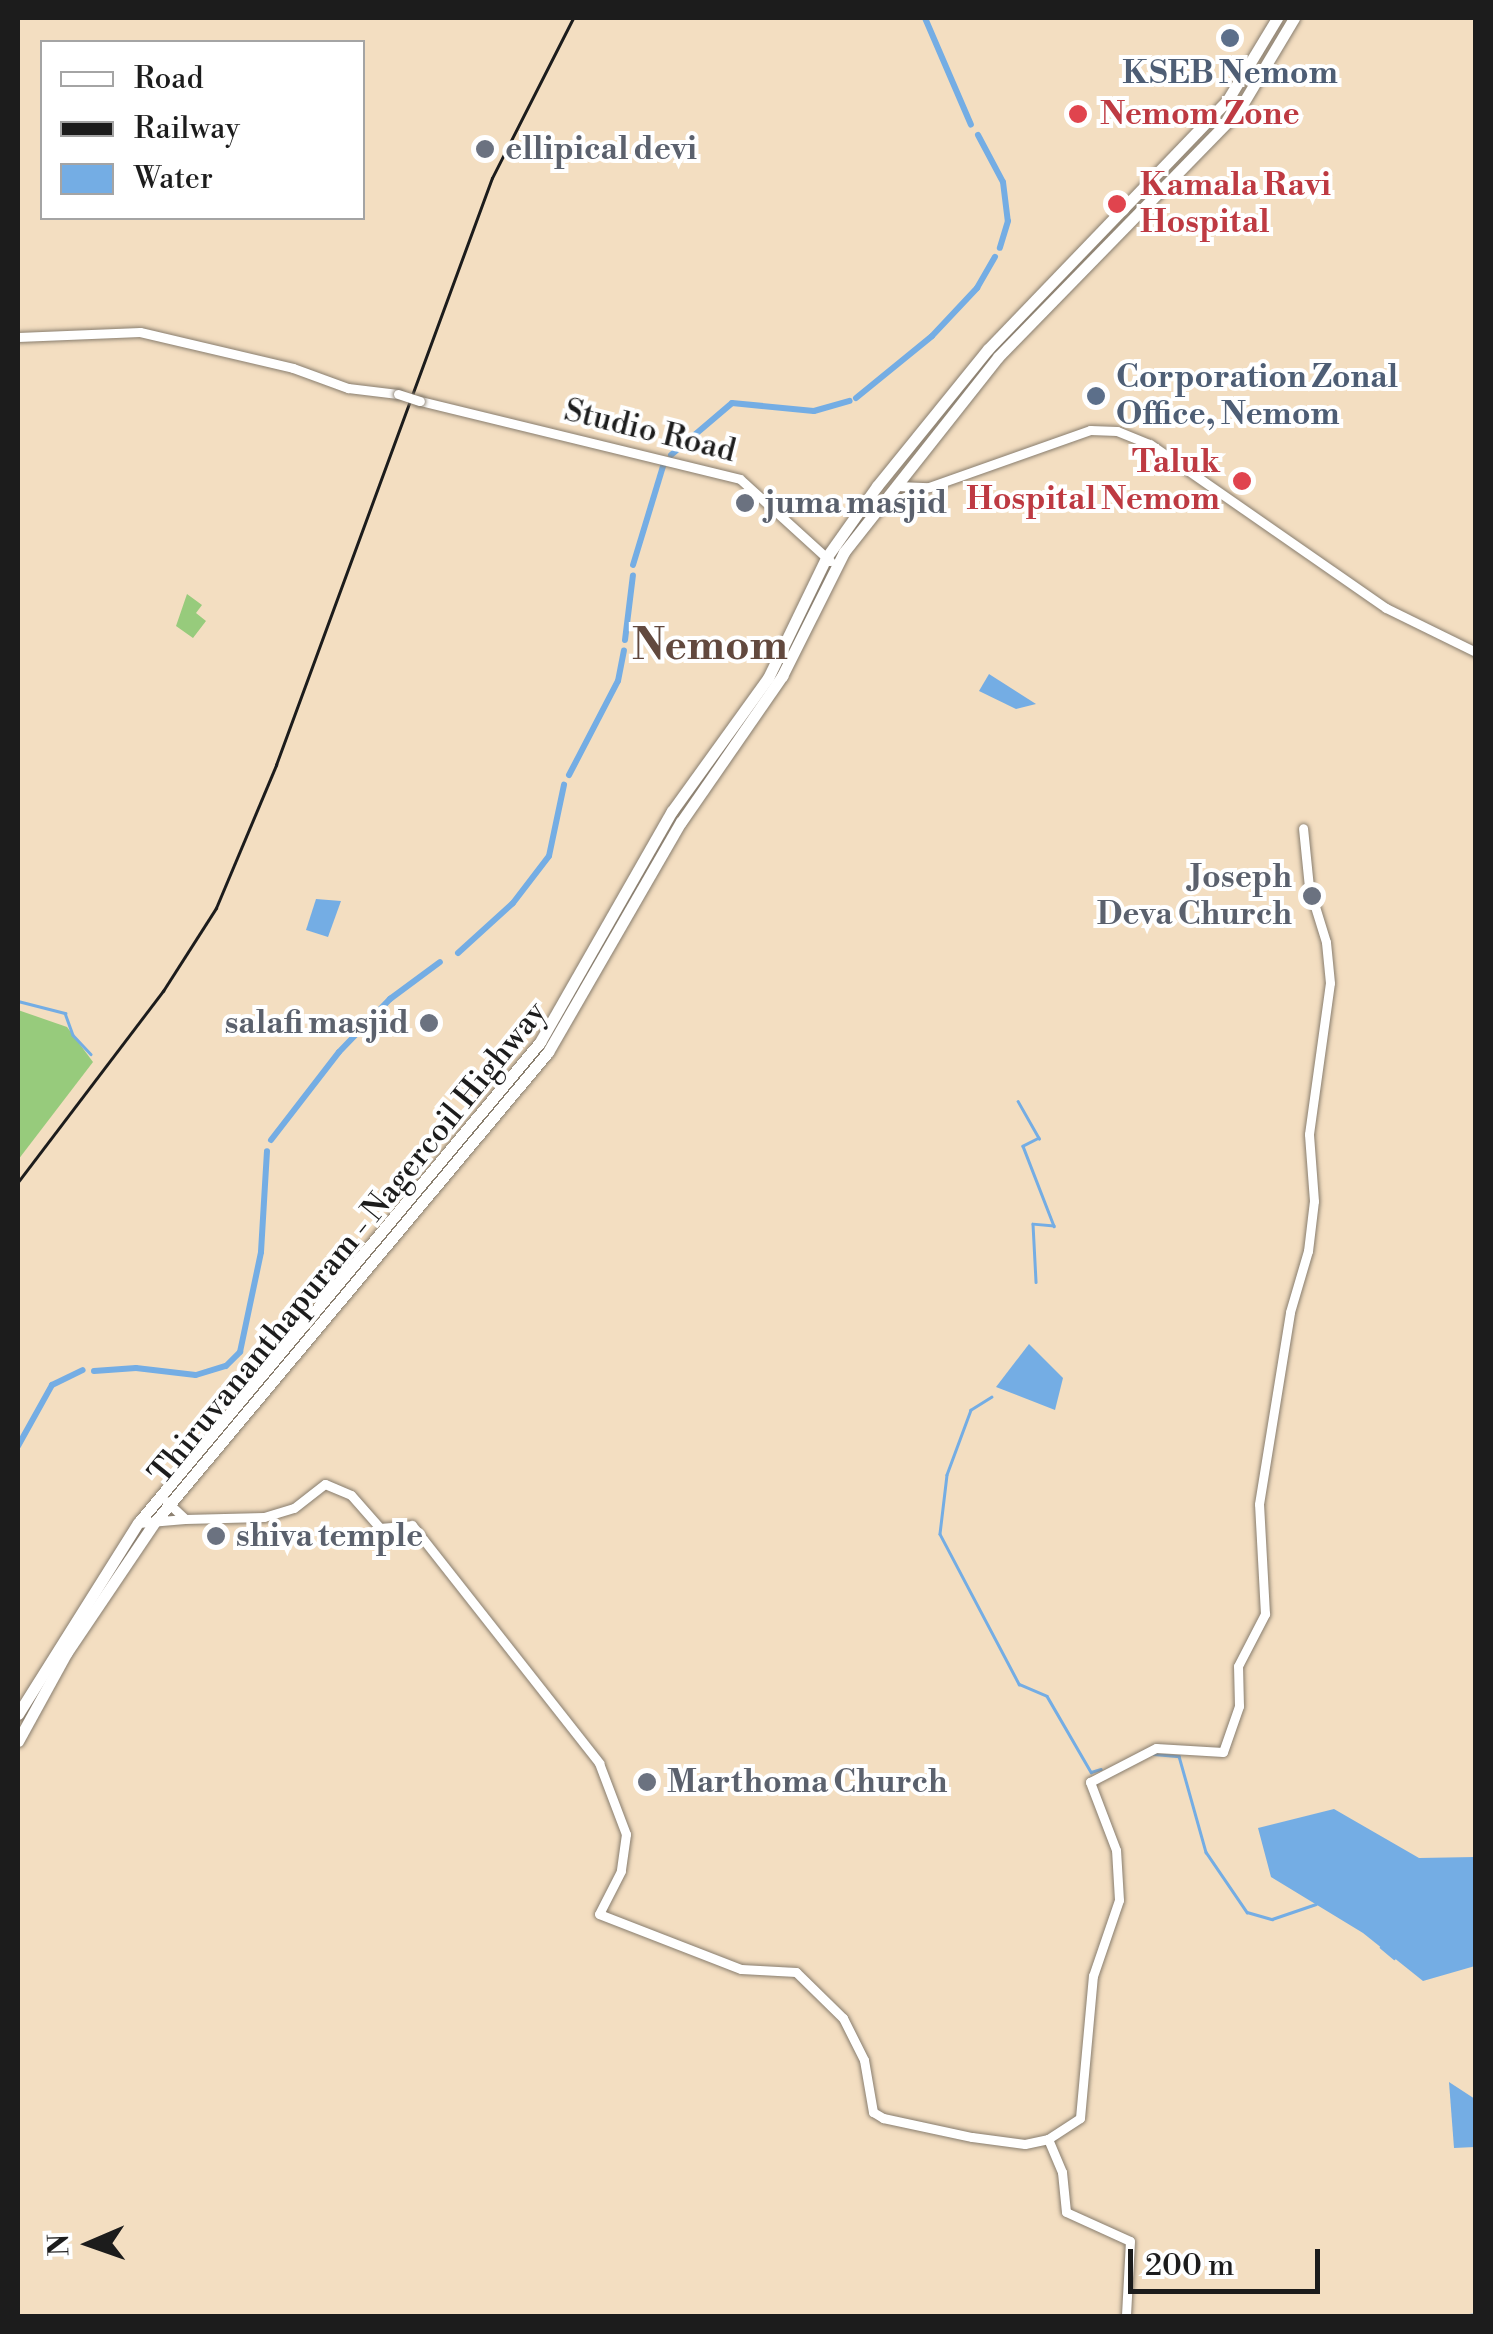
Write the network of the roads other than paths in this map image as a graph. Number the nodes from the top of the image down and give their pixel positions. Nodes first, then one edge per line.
1 (1278, 18) edge
2 (1294, 18) edge
3 (1184, 154) junction
4 (18, 337) edge
5 (884, 478) junction
6 (896, 486) junction
7 (929, 486) junction
8 (874, 513) junction
9 (831, 562) junction
10 (1476, 652) edge
11 (1304, 828) dead end
12 (165, 1500) junction
13 (185, 1519) junction
14 (138, 1524) junction
15 (153, 1524) junction
16 (18, 1714) edge
17 (18, 1741) edge
18 (1048, 2139) junction
19 (1126, 2316) edge

1 - 3 main road, Thiruvananthapuram - Nagercoil Highway
2 - 3 main road, Thiruvananthapuram - Nagercoil Highway
3 - 5 main road, Thiruvananthapuram - Nagercoil Highway
3 - 6 main road, Thiruvananthapuram - Nagercoil Highway
4 - 9 street, Studio Road, bridge
5 - 6 main road
5 - 9 main road, Thiruvananthapuram - Nagercoil Highway
6 - 7 street
6 - 8 main road, Thiruvananthapuram - Nagercoil Highway
7 - 8 street
7 - 10 street
8 - 9 main road, Thiruvananthapuram - Nagercoil Highway
9 - 12 main road, Thiruvananthapuram - Nagercoil Highway
11 - 18 street
12 - 13 street
12 - 14 main road, Thiruvananthapuram - Nagercoil Highway
12 - 15 main road, Thiruvananthapuram - Nagercoil Highway
13 - 15 street
13 - 18 street
14 - 15 street
14 - 16 main road, Thiruvananthapuram - Nagercoil Highway
15 - 17 main road, Thiruvananthapuram - Nagercoil Highway
18 - 19 street

